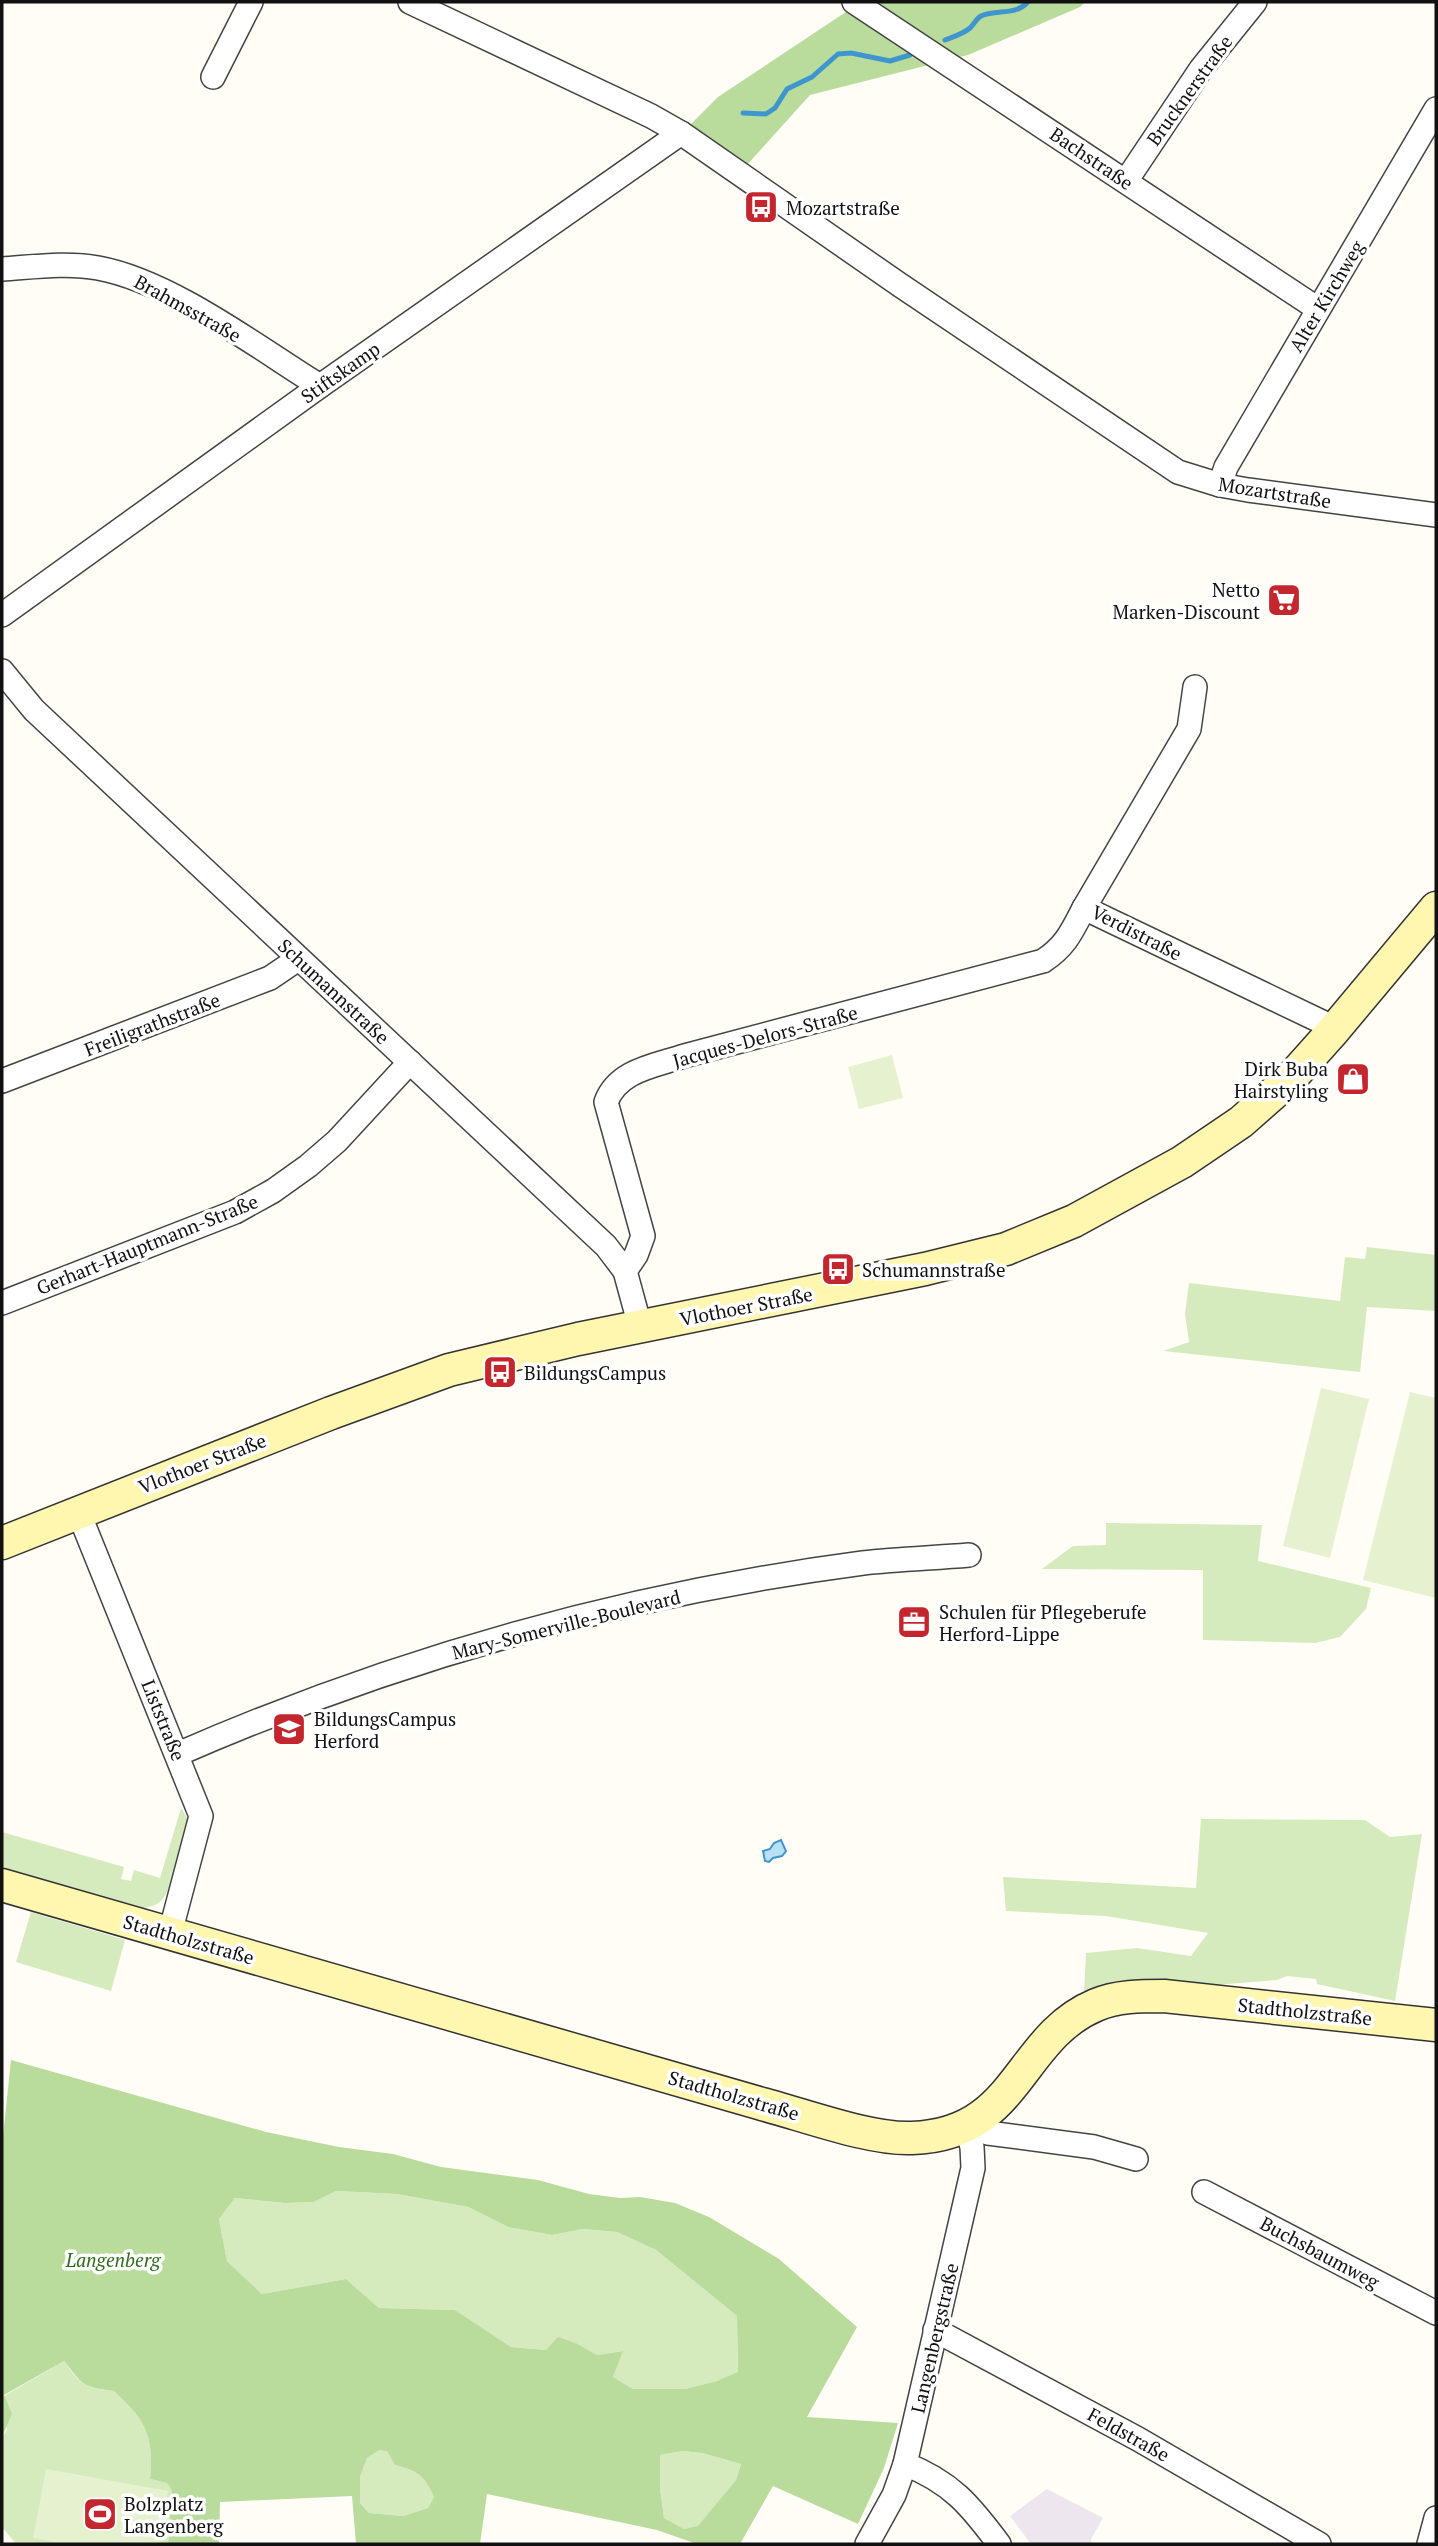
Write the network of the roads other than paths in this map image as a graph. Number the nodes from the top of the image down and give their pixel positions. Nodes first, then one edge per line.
1 (251, 2) edge
2 (410, 2) edge
3 (1255, 2) edge
4 (860, 5) edge
5 (213, 77) dead end
6 (1436, 109) edge
7 (681, 133) junction
8 (1126, 181) junction
9 (2, 270) edge
10 (1318, 309) junction
11 (320, 386) junction
12 (1220, 485) junction
13 (1436, 515) edge
14 (2, 615) edge
15 (2, 671) edge
16 (1195, 687) dead end
17 (1084, 908) junction
18 (1436, 908) edge
19 (298, 959) junction
20 (1335, 1030) junction
21 (410, 1062) junction
22 (2, 1082) edge
23 (625, 1271) junction
24 (2, 1303) edge
25 (640, 1326) junction
26 (78, 1511) junction
27 (2, 1543) edge
28 (969, 1555) dead end
29 (178, 1754) junction
30 (2, 1885) edge
31 (170, 1933) junction
32 (1436, 2025) edge
33 (966, 2126) junction
34 (1136, 2159) dead end
35 (1204, 2192) dead end
36 (1436, 2313) edge
37 (935, 2330) junction
38 (905, 2463) junction
39 (1436, 2518) edge
40 (867, 2544) edge
41 (999, 2544) edge
42 (1319, 2544) edge
43 (1429, 2544) edge

1 - 5 street
2 - 7 street, Mozartstraße
3 - 8 street, Brucknerstraße
4 - 8 street, Bachstraße
6 - 10 street, Alter Kirchweg
7 - 11 street, Stiftskamp
7 - 12 street, Mozartstraße
8 - 10 street, Bachstraße
9 - 11 street, Brahmsstraße
10 - 12 street, Alter Kirchweg
11 - 14 street, Stiftskamp
12 - 13 street, Mozartstraße
15 - 19 street, Schumannstraße
16 - 17 street, Verdistraße
17 - 20 street, Verdistraße
17 - 23 street, Jacques-Delors-Straße
18 - 20 street, Vlothoer Straße
19 - 21 street, Schumannstraße
19 - 22 street, Freiligrathstraße
20 - 25 street, Vlothoer Straße
21 - 23 street, Schumannstraße
21 - 24 street, Gerhart-Hauptmann-Straße
23 - 25 street, Schumannstraße
25 - 26 street, Vlothoer Straße
26 - 27 street, Vlothoer Straße
26 - 29 street, Liststraße
28 - 29 street, Mary-Somerville-Boulevard
29 - 31 street, Liststraße
30 - 31 street, Stadtholzstraße
31 - 33 street, Stadtholzstraße
32 - 33 street, Stadtholzstraße
33 - 34 street
33 - 37 street, Langenbergstraße
35 - 36 street, Buchsbaumweg
37 - 38 street, Langenbergstraße
37 - 42 street, Feldstraße
38 - 40 street, Langenbergstraße
38 - 41 street
39 - 43 street

